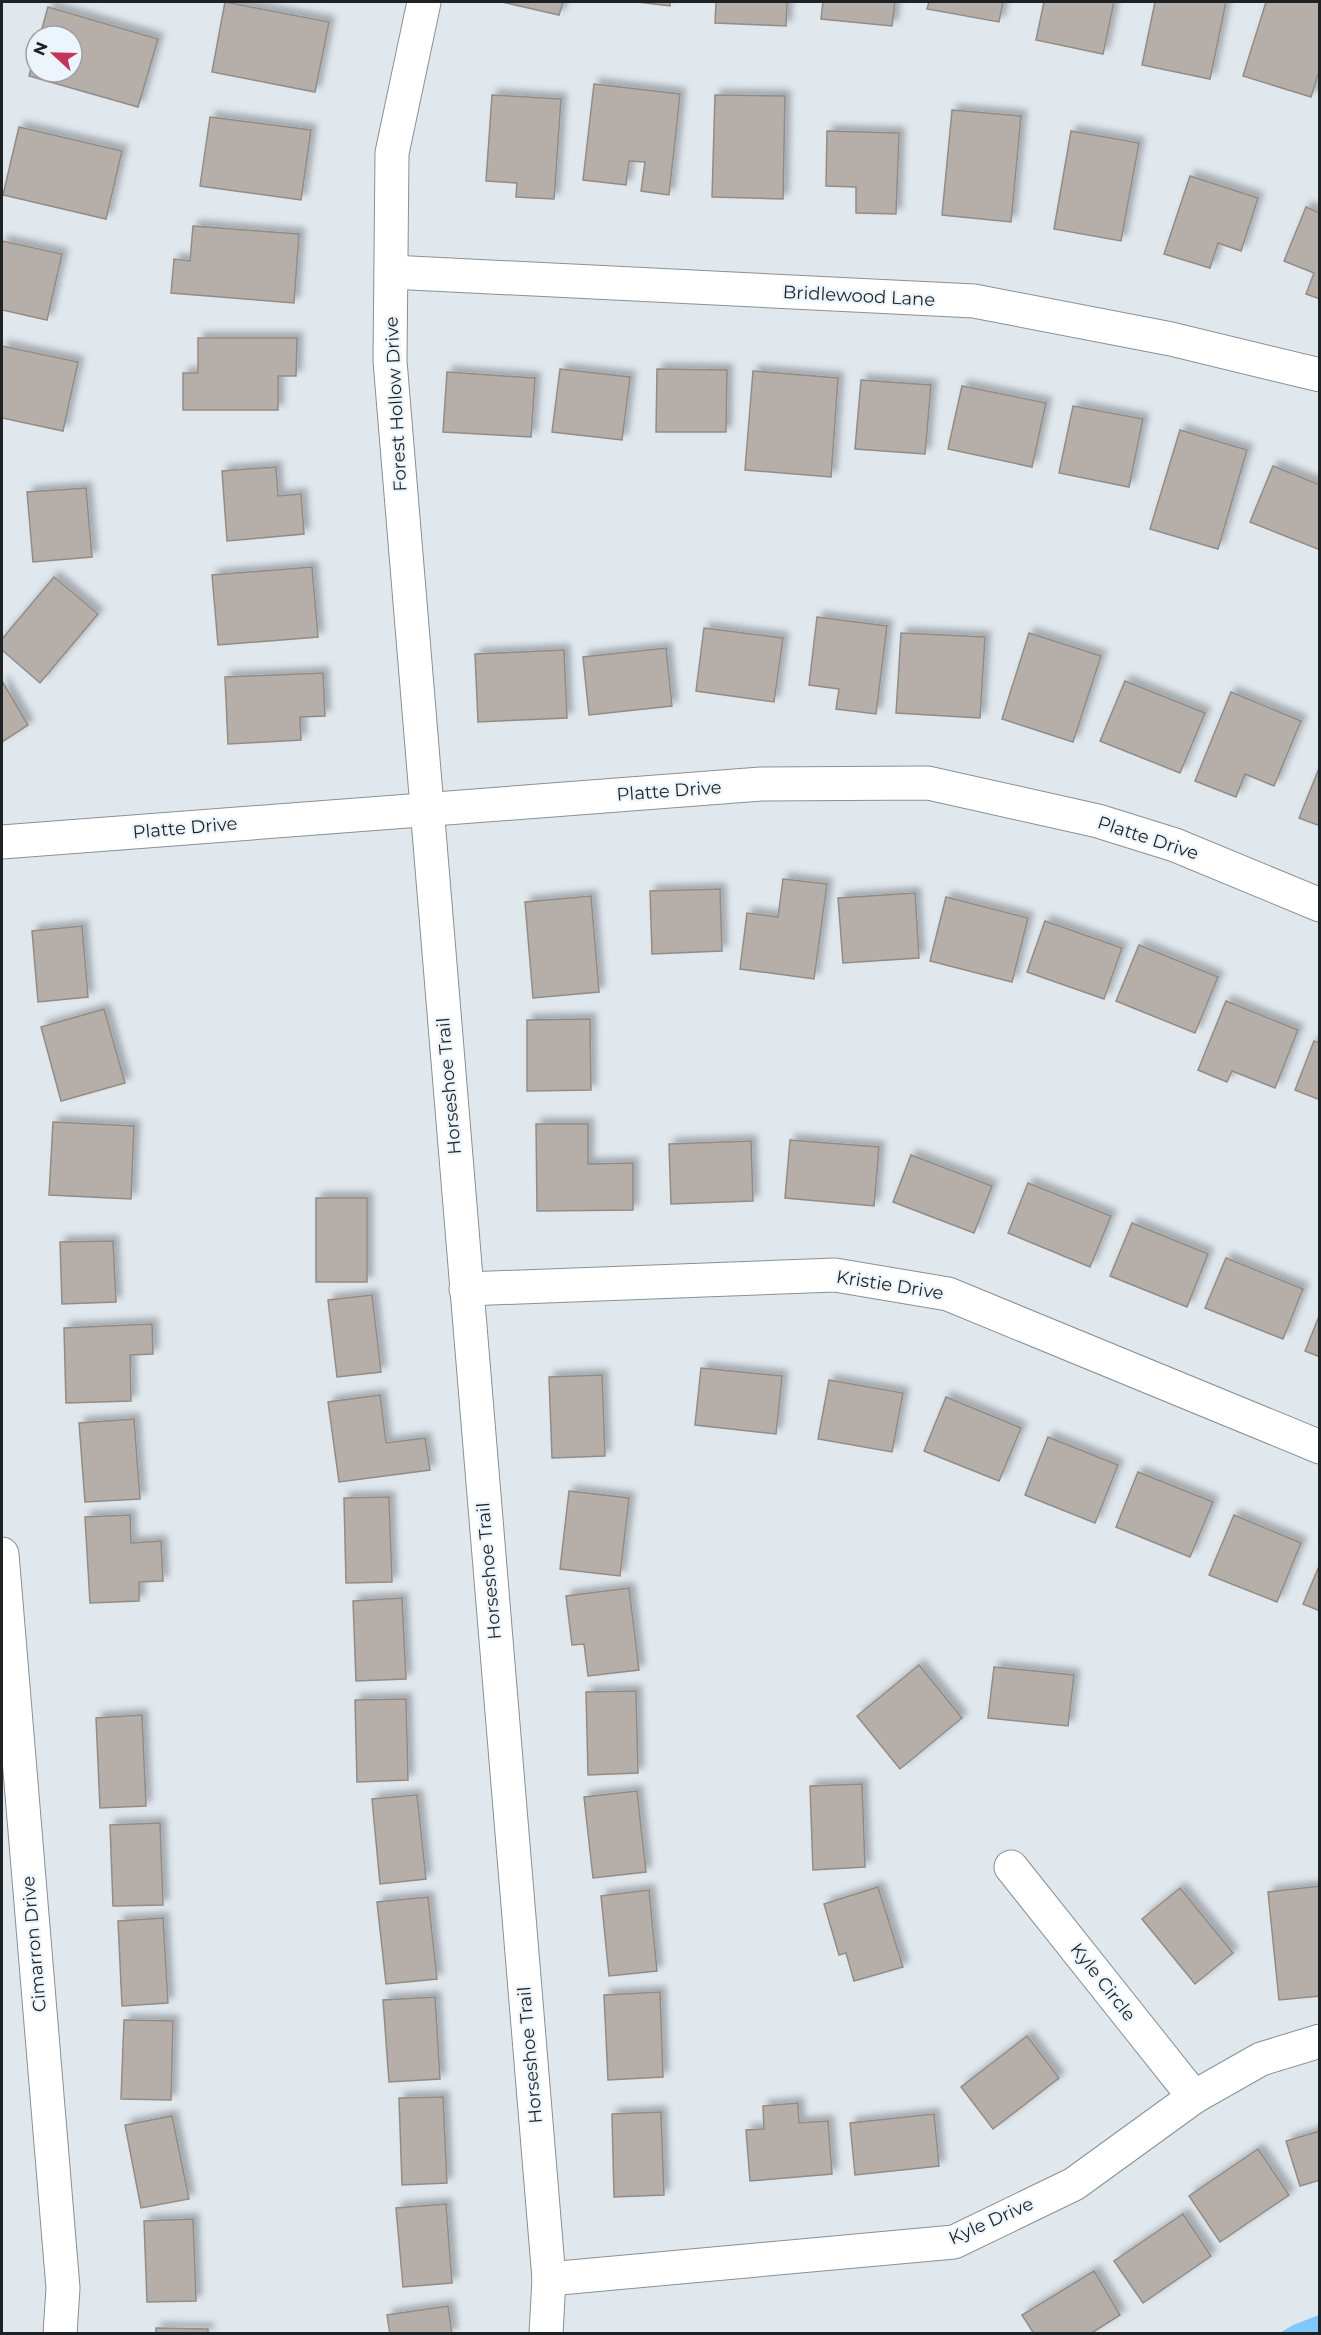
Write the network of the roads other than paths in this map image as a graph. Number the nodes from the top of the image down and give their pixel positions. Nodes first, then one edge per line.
1 (424, 2) edge
2 (391, 272) junction
3 (1320, 375) edge
4 (426, 808) junction
5 (2, 842) edge
6 (1320, 905) edge
7 (466, 1289) junction
8 (1320, 1447) edge
9 (2, 1554) edge
10 (1011, 1867) dead end
11 (1320, 2041) edge
12 (1194, 2097) junction
13 (549, 2279) junction
14 (60, 2334) edge
15 (546, 2334) edge

1 - 2 street, Forest Hollow Drive
2 - 3 street, Bridlewood Lane
2 - 4 street, Forest Hollow Drive
4 - 5 street, Platte Drive
4 - 6 street, Platte Drive
4 - 7 street, Horseshoe Trail
7 - 8 street, Kristie Drive
7 - 13 street, Horseshoe Trail
9 - 14 street, Cimarron Drive
10 - 12 street, Kyle Circle
11 - 12 street, Kyle Drive
12 - 13 street, Kyle Drive
13 - 15 street, Horseshoe Trail

